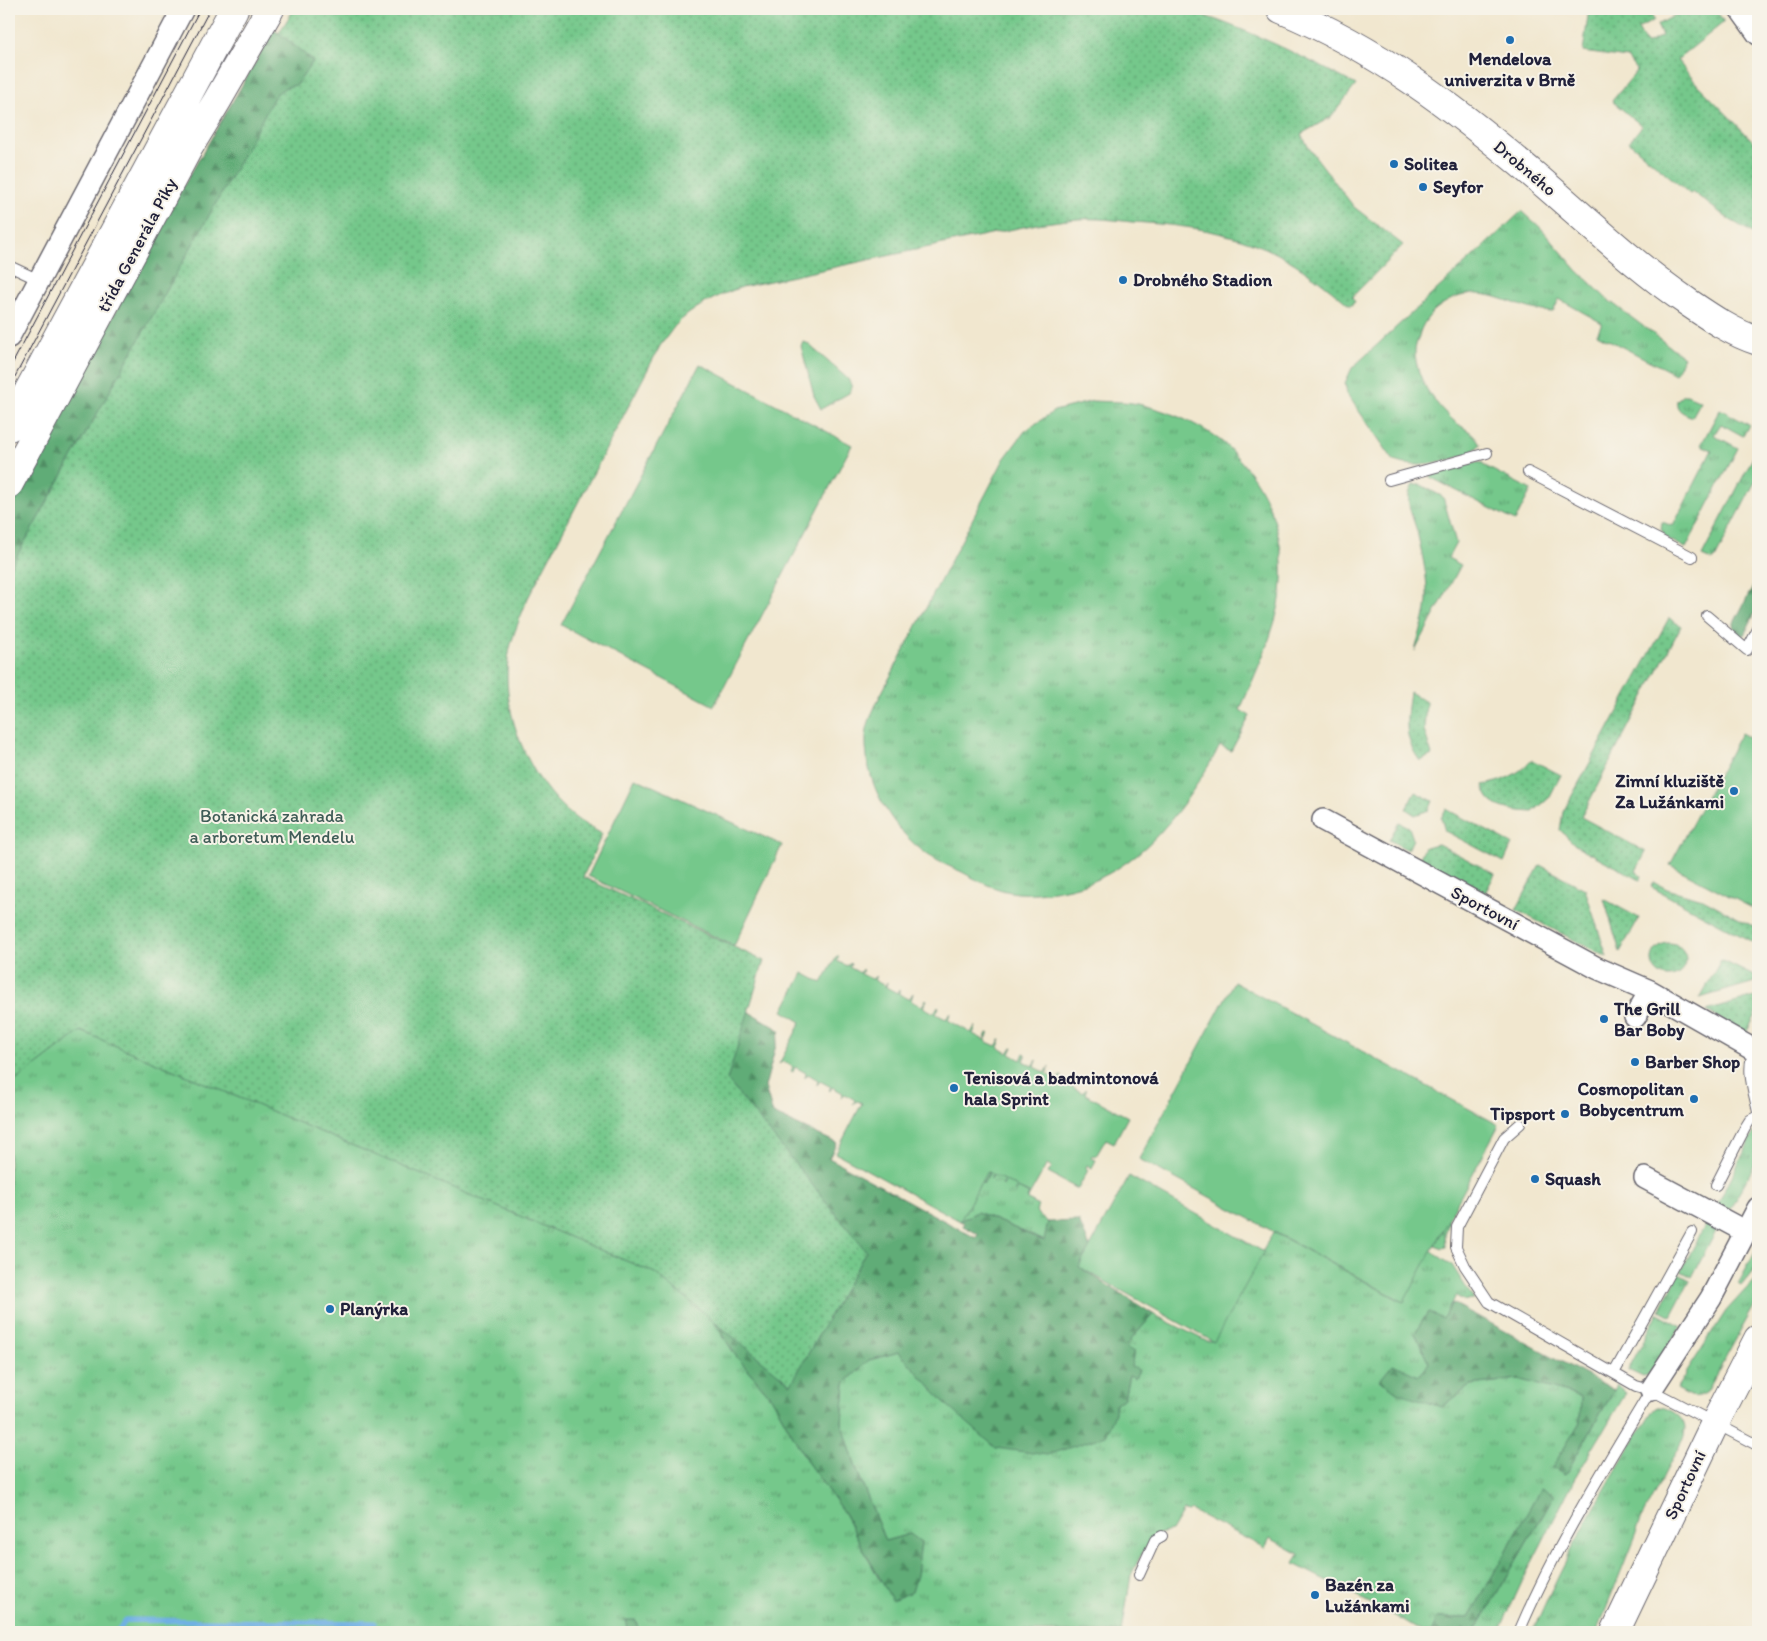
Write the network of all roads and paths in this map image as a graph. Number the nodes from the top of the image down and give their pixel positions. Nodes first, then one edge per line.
1 (234, 9) edge
2 (270, 9) edge
3 (1281, 9) edge
4 (1740, 9) edge
5 (176, 11) edge
6 (1758, 34) edge
7 (9, 266) edge
8 (39, 280) junction
9 (9, 337) edge
10 (1758, 341) edge
11 (9, 428) edge
12 (1486, 453) dead end
13 (1528, 472) dead end
14 (1389, 480) dead end
15 (9, 484) edge
16 (1692, 557) dead end
17 (1707, 616) dead end
18 (1758, 630) edge
19 (1323, 820) dead end
20 (1650, 991) junction
21 (1635, 1017) dead end
22 (1756, 1047) edge
23 (1758, 1112) edge
24 (1758, 1116) edge
25 (1520, 1124) dead end
26 (1645, 1178) dead end
27 (1716, 1185) dead end
28 (1758, 1208) edge
29 (1692, 1232) dead end
30 (1746, 1232) junction
31 (1758, 1340) edge
32 (1614, 1373) junction
33 (1651, 1390) junction
34 (1715, 1423) junction
35 (1758, 1444) edge
36 (1162, 1536) dead end
37 (1139, 1575) dead end
38 (1519, 1632) edge
39 (1615, 1632) edge

1 - 11 main road, třída Generála Píky
2 - 15 main road, třída Generála Píky
3 - 10 main road, Drobného
4 - 6 street
5 - 8 street
7 - 8 lane
8 - 9 street
12 - 14 lane
13 - 16 lane
17 - 18 lane
19 - 20 street, Sportovní
20 - 21 street
20 - 22 street, Sportovní
22 - 23 lane
24 - 27 lane
25 - 32 lane
26 - 30 street
28 - 30 street
29 - 32 lane
30 - 33 street
31 - 34 main road, Sportovní
32 - 33 lane
33 - 34 lane
33 - 38 lane
34 - 35 lane
34 - 39 main road, Sportovní
36 - 37 lane

